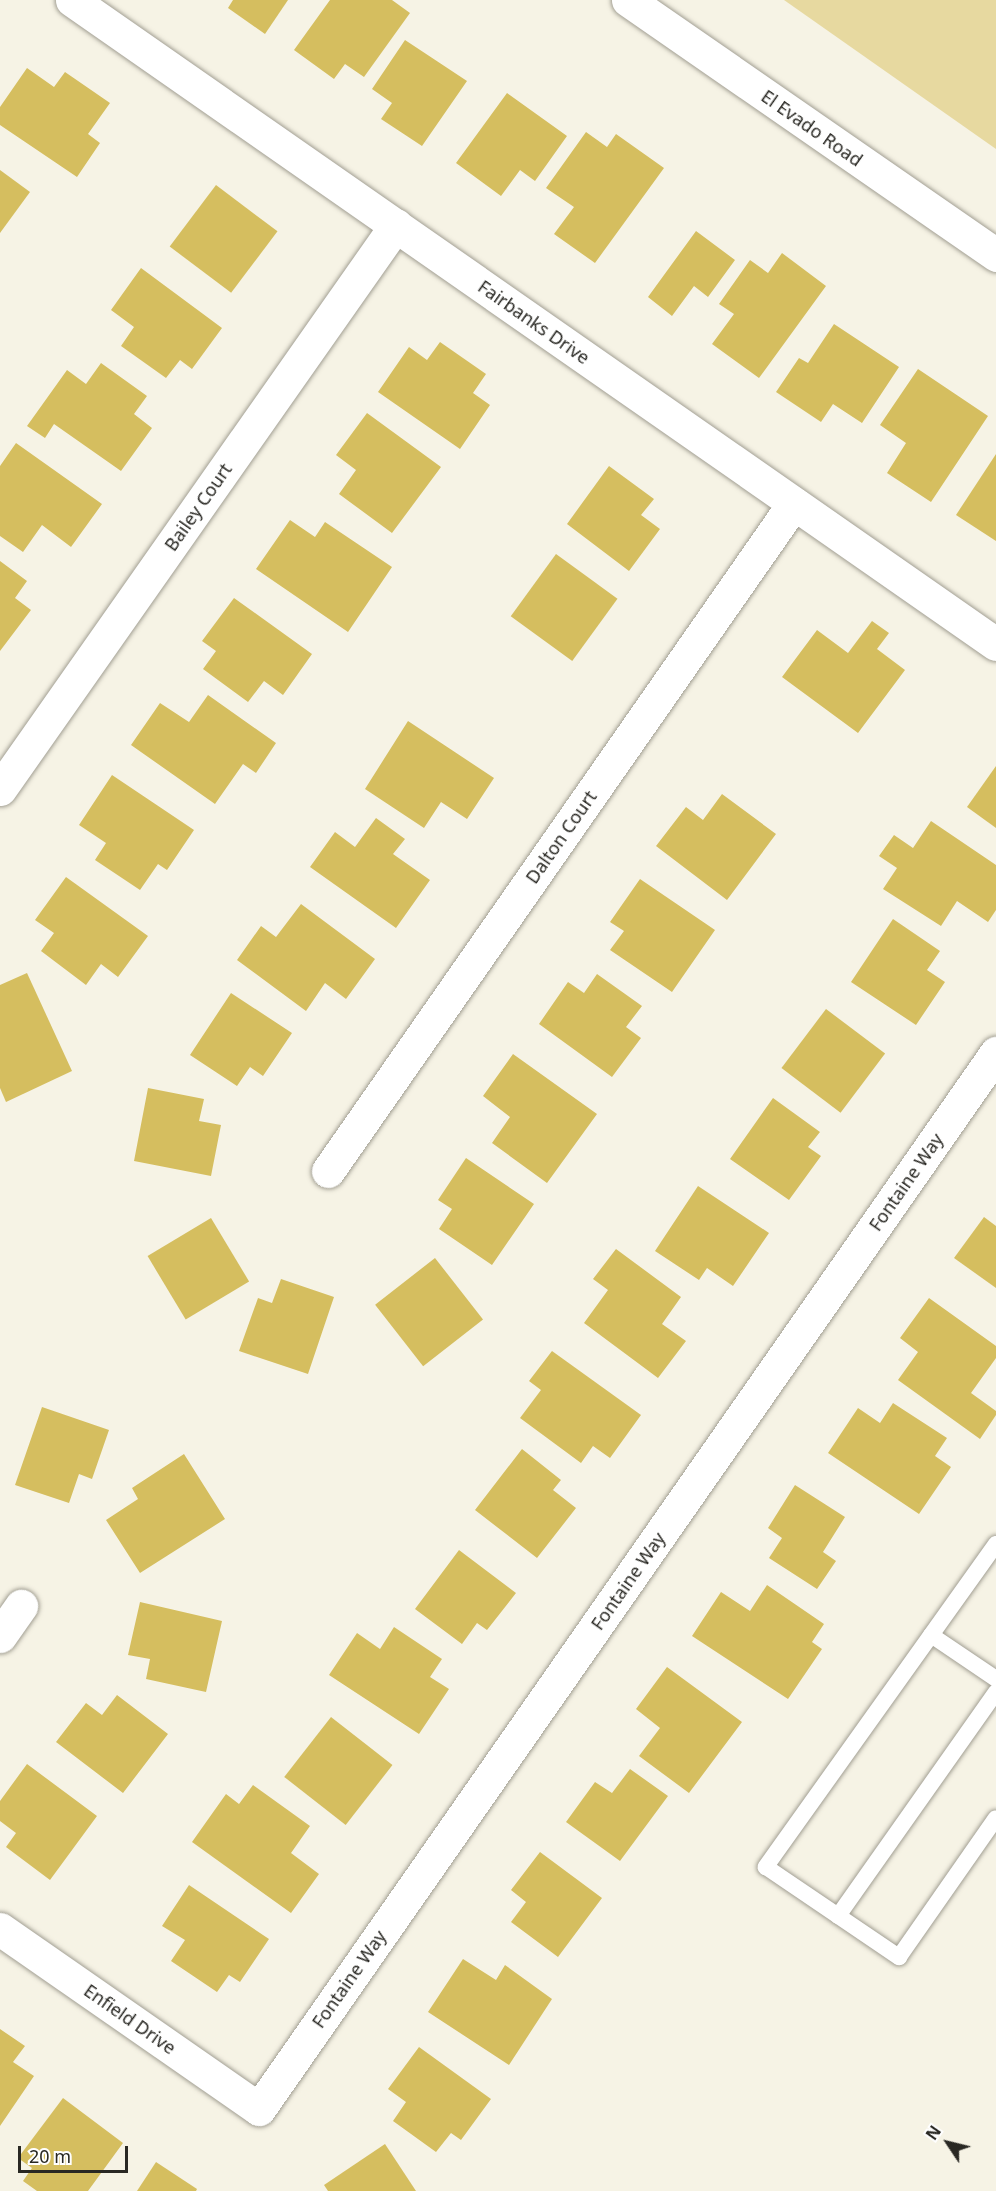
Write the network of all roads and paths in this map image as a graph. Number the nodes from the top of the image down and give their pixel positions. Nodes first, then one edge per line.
1 (72, 0) edge
2 (627, 0) edge
3 (396, 225) junction
4 (996, 255) edge
5 (794, 503) junction
6 (996, 644) edge
7 (0, 789) edge
8 (996, 1053) edge
9 (328, 1171) dead end
10 (996, 1544) edge
11 (21, 1606) dead end
12 (931, 1635) junction
13 (0, 1636) edge
14 (996, 1679) edge
15 (996, 1692) edge
16 (996, 1818) edge
17 (838, 1916) junction
18 (0, 1929) edge
19 (259, 2109) joint

1 - 3 street, Fairbanks Drive
2 - 4 street, El Evado Road
3 - 5 street, Fairbanks Drive
3 - 7 street, Bailey Court
5 - 6 street, Fairbanks Drive
5 - 9 street, Dalton Court
8 - 19 street, Fontaine Way
10 - 12 lane
11 - 13 street
12 - 14 lane
12 - 17 lane
15 - 17 lane
16 - 17 lane
18 - 19 street, Enfield Drive

